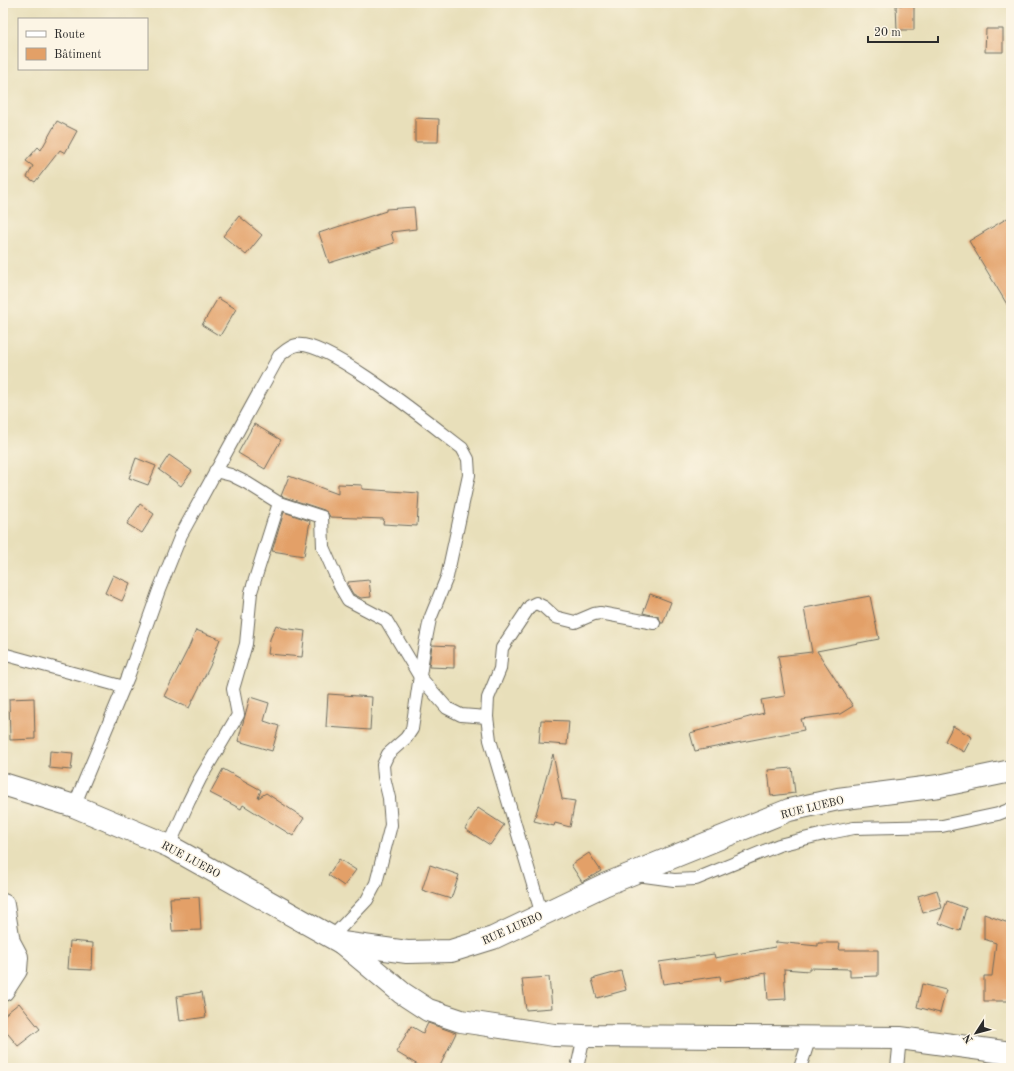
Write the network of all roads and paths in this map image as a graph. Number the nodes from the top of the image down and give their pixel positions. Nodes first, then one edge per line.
1 (215, 471) junction
2 (279, 503) junction
3 (654, 623) dead end
4 (3, 654) edge
5 (420, 677) junction
6 (124, 688) junction
7 (487, 717) junction
8 (1011, 771) edge
9 (3, 784) edge
10 (74, 806) junction
11 (1011, 809) edge
12 (169, 846) junction
13 (632, 874) junction
14 (3, 905) edge
15 (542, 915) junction
16 (337, 940) junction
17 (6, 942) edge
18 (3, 990) edge
19 (584, 1036) junction
20 (810, 1037) junction
21 (900, 1038) junction
22 (1011, 1052) edge
23 (577, 1068) edge
24 (800, 1068) edge
25 (896, 1068) edge

1 - 2 lane
1 - 5 lane
1 - 6 lane
2 - 5 lane
2 - 12 lane
3 - 7 lane
4 - 6 lane
5 - 7 lane
5 - 16 lane
6 - 10 lane
7 - 15 lane
8 - 13 street, RUE LUEBO
9 - 10 street, RUE LUEBO
10 - 12 street, RUE LUEBO
11 - 13 lane
12 - 16 street, RUE LUEBO
13 - 15 street, RUE LUEBO
14 - 17 street
15 - 16 street, RUE LUEBO
16 - 19 street
17 - 18 street
19 - 20 street
19 - 23 lane
20 - 21 street
20 - 24 lane
21 - 22 street
21 - 25 lane

